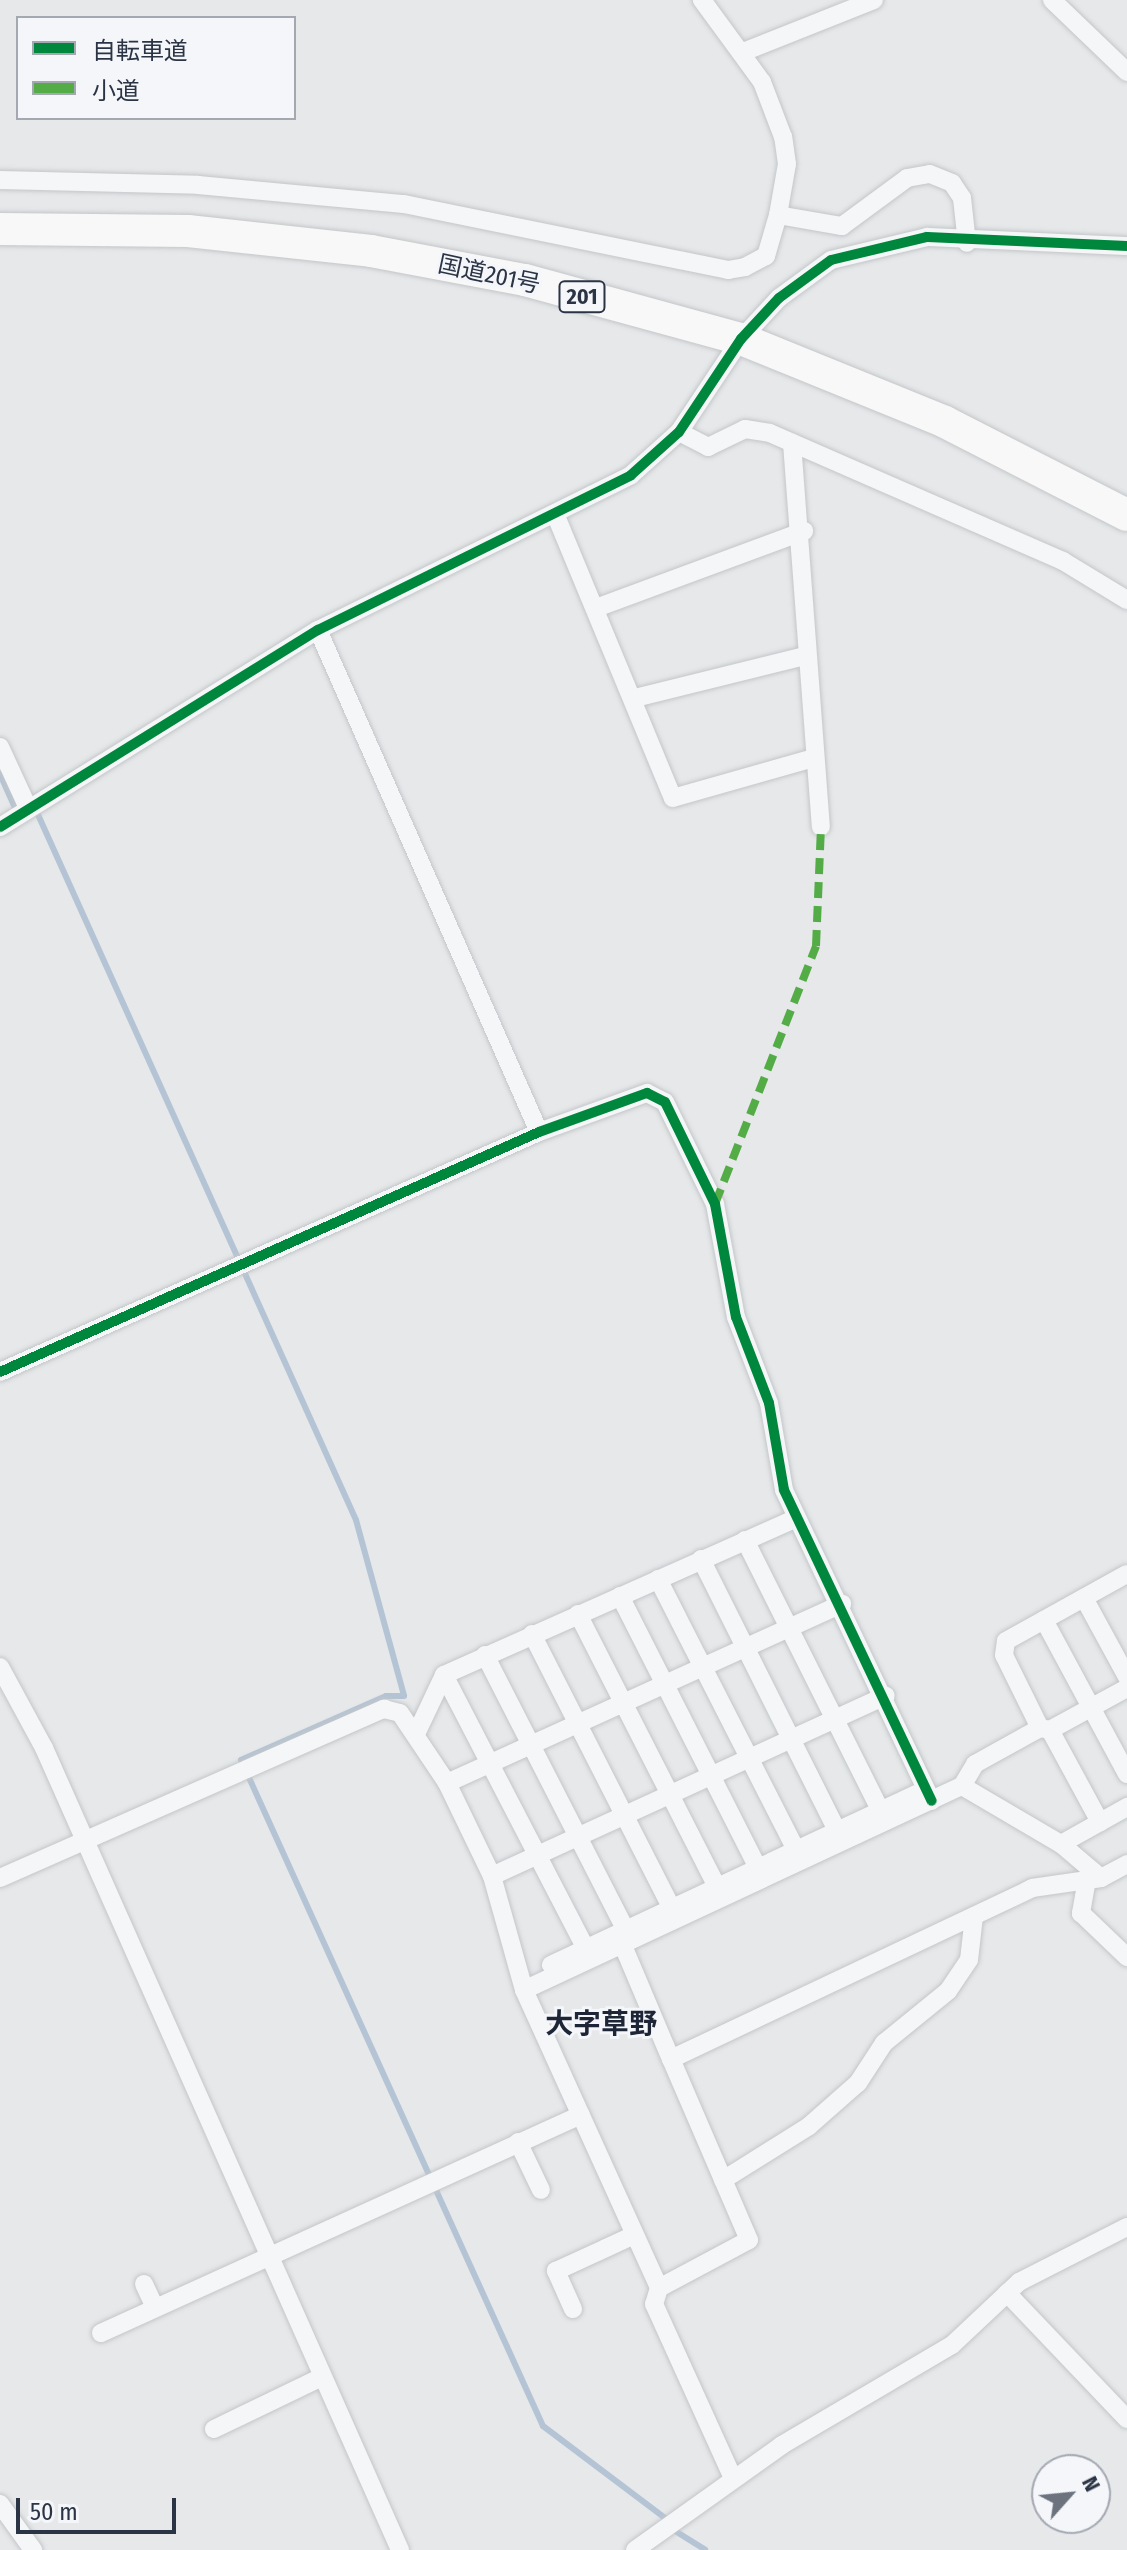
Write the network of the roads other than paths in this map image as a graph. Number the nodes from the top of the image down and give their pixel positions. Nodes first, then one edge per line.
1 (702, 0) edge
2 (874, 0) edge
3 (1052, 0) edge
4 (743, 52) junction
5 (1127, 72) edge
6 (0, 180) edge
7 (778, 215) junction
8 (0, 229) edge
9 (967, 243) junction
10 (1127, 246) edge
11 (741, 339) junction
12 (679, 432) junction
13 (792, 443) junction
14 (1127, 515) edge
15 (556, 516) junction
16 (804, 531) junction
17 (1127, 600) edge
18 (596, 608) junction
19 (318, 630) junction
20 (805, 656) junction
21 (635, 698) junction
22 (0, 747) edge
23 (813, 758) junction
24 (0, 802) edge
25 (28, 808) junction
26 (5, 823) edge
27 (821, 827) dead end
28 (539, 1132) junction
29 (0, 1372) edge
30 (796, 1518) junction
31 (745, 1540) junction
32 (701, 1559) junction
33 (1126, 1576) edge
34 (658, 1579) junction
35 (620, 1596) junction
36 (1084, 1598) junction
37 (842, 1604) junction
38 (578, 1614) junction
39 (1044, 1620) junction
40 (794, 1627) junction
41 (532, 1634) junction
42 (752, 1648) junction
43 (485, 1655) junction
44 (708, 1666) junction
45 (0, 1667) edge
46 (444, 1675) junction
47 (1127, 1677) edge
48 (666, 1685) junction
49 (1127, 1688) edge
50 (886, 1696) junction
51 (625, 1703) junction
52 (1091, 1708) junction
53 (838, 1718) junction
54 (580, 1722) junction
55 (1045, 1729) junction
56 (417, 1732) junction
57 (794, 1738) junction
58 (534, 1743) junction
59 (753, 1757) junction
60 (493, 1761) junction
61 (1127, 1774) edge
62 (713, 1775) junction
63 (447, 1783) junction
64 (962, 1786) junction
65 (671, 1794) junction
66 (924, 1798) junction
67 (1127, 1807) edge
68 (881, 1811) junction
69 (626, 1815) junction
70 (1100, 1822) junction
71 (837, 1831) junction
72 (580, 1835) junction
73 (83, 1841) junction
74 (1061, 1844) junction
75 (796, 1850) junction
76 (541, 1853) junction
77 (1127, 1864) edge
78 (758, 1868) junction
79 (492, 1876) junction
80 (0, 1878) edge
81 (1094, 1878) junction
82 (717, 1887) junction
83 (672, 1909) junction
84 (974, 1916) junction
85 (625, 1939) junction
86 (586, 1949) junction
87 (1127, 1957) edge
88 (551, 1965) dead end
89 (524, 1990) junction
90 (671, 2059) junction
91 (581, 2115) junction
92 (518, 2142) junction
93 (723, 2180) junction
94 (541, 2190) dead end
95 (1127, 2227) edge
96 (632, 2236) junction
97 (267, 2254) junction
98 (144, 2284) dead end
99 (659, 2288) junction
100 (1007, 2293) junction
101 (155, 2308) junction
102 (573, 2309) dead end
103 (101, 2333) dead end
104 (322, 2377) junction
105 (1127, 2419) edge
106 (214, 2429) dead end
107 (733, 2478) junction
108 (0, 2504) edge
109 (33, 2550) edge
110 (400, 2550) edge
111 (635, 2550) edge

1 - 4 street
2 - 4 street
3 - 5 street
4 - 7 street
6 - 7 street
7 - 9 street
8 - 11 highway, 国道201号 / 201
9 - 10 street
9 - 11 street
11 - 12 street
11 - 14 highway, 国道201号 / 201
12 - 13 street
12 - 15 street
13 - 16 street
13 - 17 street
15 - 18 street
15 - 19 street
16 - 18 street
16 - 20 street
18 - 21 street
19 - 25 street
19 - 28 street
20 - 21 street
20 - 23 street
21 - 23 street
22 - 25 street
23 - 27 street
24 - 26 street
25 - 26 street
28 - 29 street
28 - 30 street
30 - 31 street
30 - 37 street
31 - 32 street
31 - 40 street
32 - 34 street
32 - 42 street
33 - 36 street
34 - 35 street
34 - 44 street
35 - 38 street
35 - 48 street
36 - 39 street
36 - 47 street
37 - 40 street
37 - 50 street
38 - 41 street
38 - 51 street
39 - 52 street
39 - 55 street
40 - 42 street
40 - 53 street
41 - 43 street
41 - 54 street
42 - 44 street
42 - 57 street
43 - 46 street
43 - 58 street
44 - 48 street
44 - 59 street
45 - 73 street
46 - 56 street
46 - 60 street
48 - 51 street
48 - 62 street
49 - 52 street
50 - 53 street
50 - 66 street
51 - 54 street
51 - 65 street
52 - 55 street
52 - 61 street
53 - 57 street
53 - 68 street
54 - 58 street
54 - 69 street
55 - 64 street
55 - 70 street
56 - 63 street
56 - 73 street
57 - 59 street
57 - 71 street
58 - 60 street
58 - 72 street
59 - 62 street
59 - 75 street
60 - 63 street
60 - 76 street
62 - 65 street
62 - 78 street
63 - 79 street
64 - 66 street
64 - 74 street
65 - 69 street
65 - 82 street
66 - 68 street
66 - 85 street
67 - 70 street
68 - 71 street
69 - 72 street
69 - 83 street
70 - 74 street
71 - 75 street
72 - 76 street
72 - 85 street
73 - 80 street
73 - 97 street
74 - 81 street
75 - 78 street
76 - 79 street
76 - 86 street
77 - 81 street
78 - 82 street
79 - 89 street
81 - 84 street
81 - 87 street
82 - 83 street
83 - 85 street
84 - 90 street
84 - 93 street
85 - 86 street
85 - 89 street
85 - 90 street
86 - 88 street
89 - 91 street
90 - 93 street
91 - 92 street
91 - 96 street
92 - 94 street
92 - 97 street
93 - 99 street
95 - 100 street
96 - 99 street
96 - 102 street
97 - 101 street
97 - 104 street
98 - 101 street
99 - 107 street
100 - 105 street
100 - 107 street
101 - 103 street
104 - 106 street
104 - 110 street
107 - 111 street
108 - 109 street

